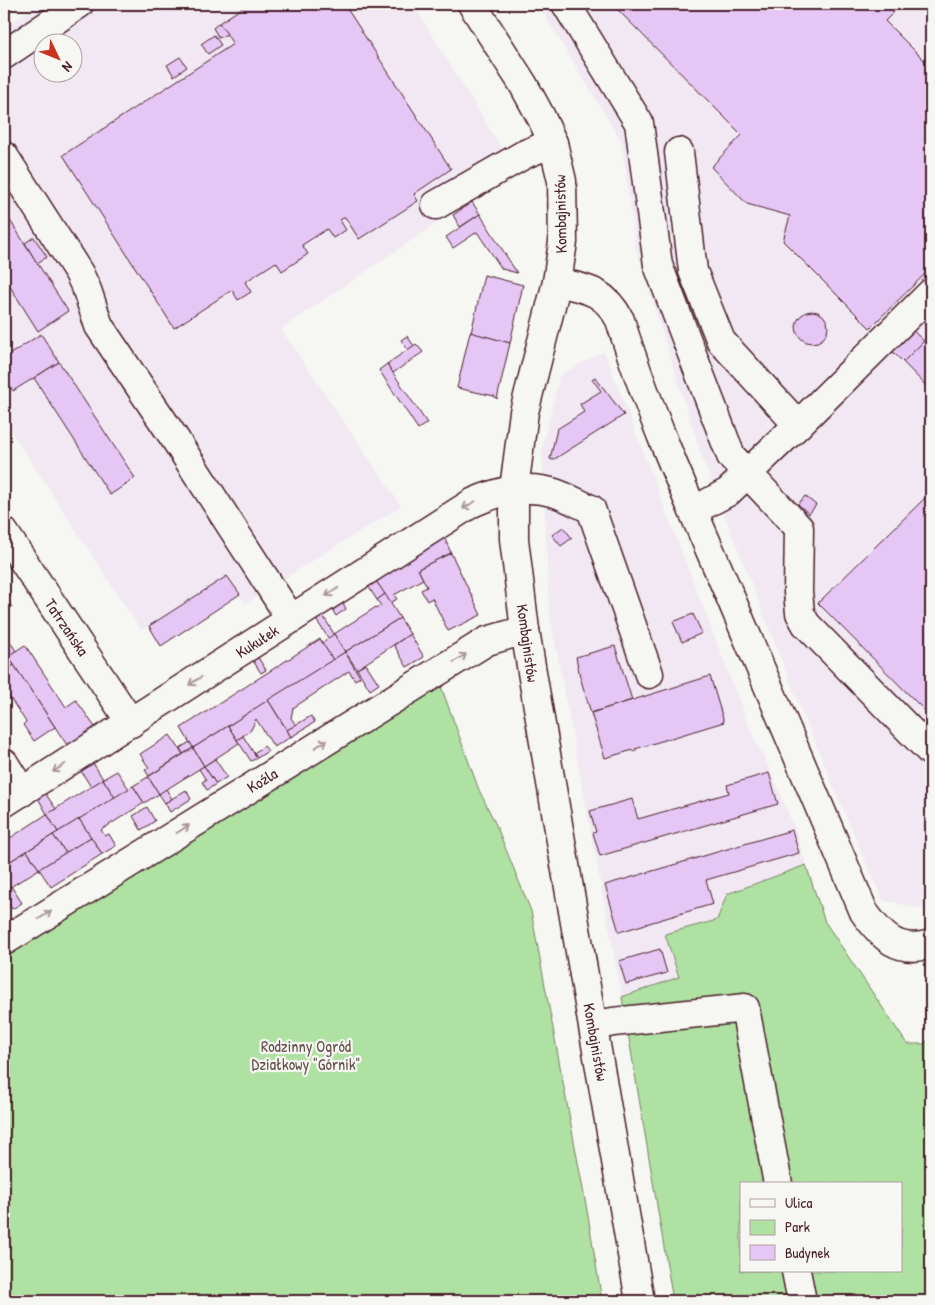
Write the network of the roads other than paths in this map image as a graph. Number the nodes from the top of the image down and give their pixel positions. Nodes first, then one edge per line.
1 (79, 4) edge
2 (472, 4) edge
3 (566, 4) edge
4 (4, 55) edge
5 (553, 143) junction
6 (679, 152) dead end
7 (4, 156) edge
8 (436, 205) dead end
9 (557, 282) junction
10 (931, 293) edge
11 (798, 425) junction
12 (747, 474) junction
13 (514, 489) junction
14 (693, 511) junction
15 (4, 532) edge
16 (291, 619) junction
17 (525, 630) junction
18 (649, 674) dead end
19 (131, 722) junction
20 (931, 752) edge
21 (4, 763) edge
22 (13, 797) edge
23 (4, 940) edge
24 (931, 944) edge
25 (594, 1026) junction
26 (778, 1182) edge
27 (796, 1272) edge
28 (640, 1301) edge
29 (802, 1301) edge

1 - 4 street
2 - 5 street, Kombajnistów
3 - 12 street
5 - 8 street
5 - 9 street, Kombajnistów
6 - 11 street
7 - 16 street
9 - 13 street, Kombajnistów
9 - 14 street
10 - 11 street
11 - 12 street
12 - 14 street
12 - 20 street
13 -> 16 street, Kukułek
13 - 17 street, Kombajnistów
13 - 18 street, Kukułek
14 - 24 street
15 - 19 street, Tatrzańska
16 -> 19 street, Kukułek
23 -> 17 street, Koźla
17 - 25 street, Kombajnistów
19 -> 22 street, Kukułek
21 - 22 street
25 - 26 street
25 - 28 street, Kombajnistów
27 - 29 street

